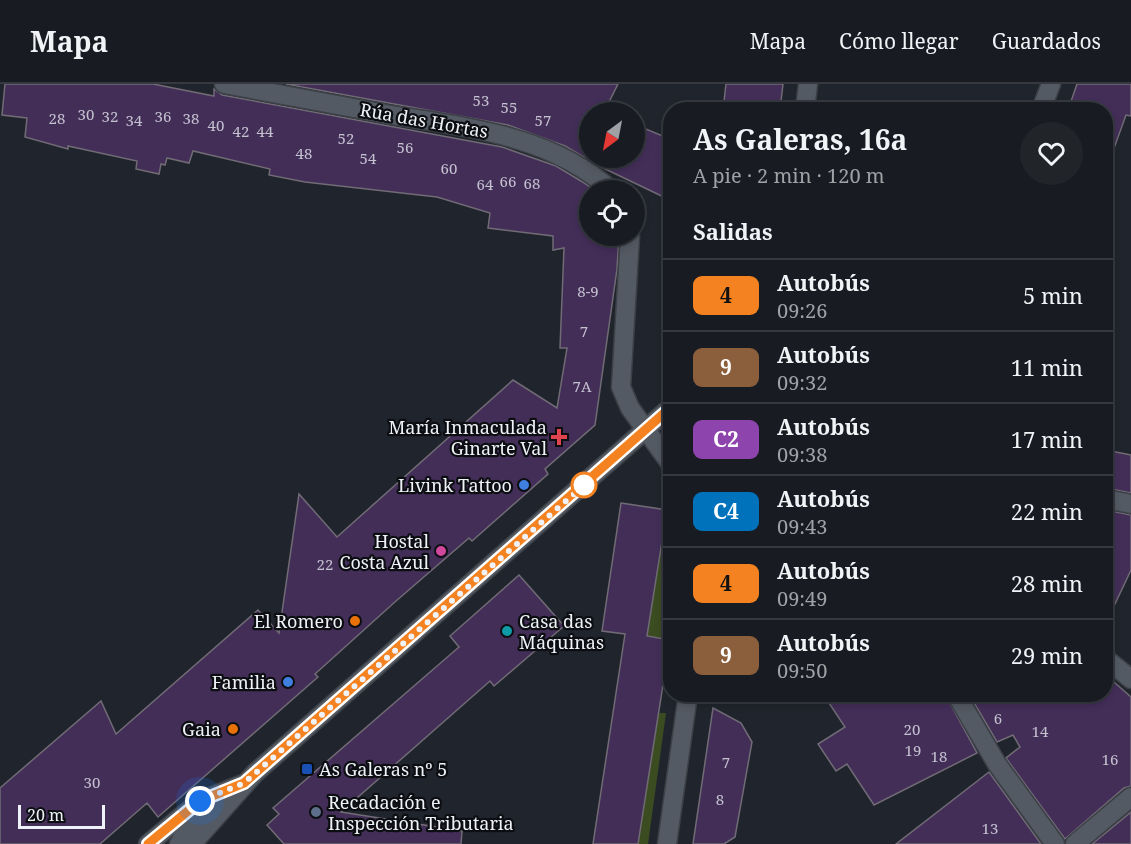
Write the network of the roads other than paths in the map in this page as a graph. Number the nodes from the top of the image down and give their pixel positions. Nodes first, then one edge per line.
1 (224, 84) edge
2 (808, 84) edge
3 (1051, 84) edge
4 (806, 102) edge
5 (1044, 102) edge
6 (599, 180) edge
7 (629, 246) edge
8 (663, 414) edge
9 (645, 430) junction
10 (663, 454) edge
11 (1113, 501) edge
12 (1131, 504) edge
13 (1113, 665) edge
14 (1131, 679) edge
15 (687, 702) edge
16 (961, 702) edge
17 (244, 783) junction
18 (218, 793) junction
19 (1131, 797) edge
20 (148, 844) edge
21 (179, 844) edge
22 (192, 844) edge
23 (667, 844) edge
24 (1055, 844) edge
25 (1075, 844) edge

1 - 6 street, Rúa das Hortas
2 - 4 street
3 - 5 street
7 - 9 street
8 - 9 street
9 - 10 street
9 - 17 street
11 - 12 street
13 - 14 street
15 - 23 street
16 - 24 street
17 - 18 street
17 - 22 street
18 - 20 street
18 - 21 street
19 - 25 street

